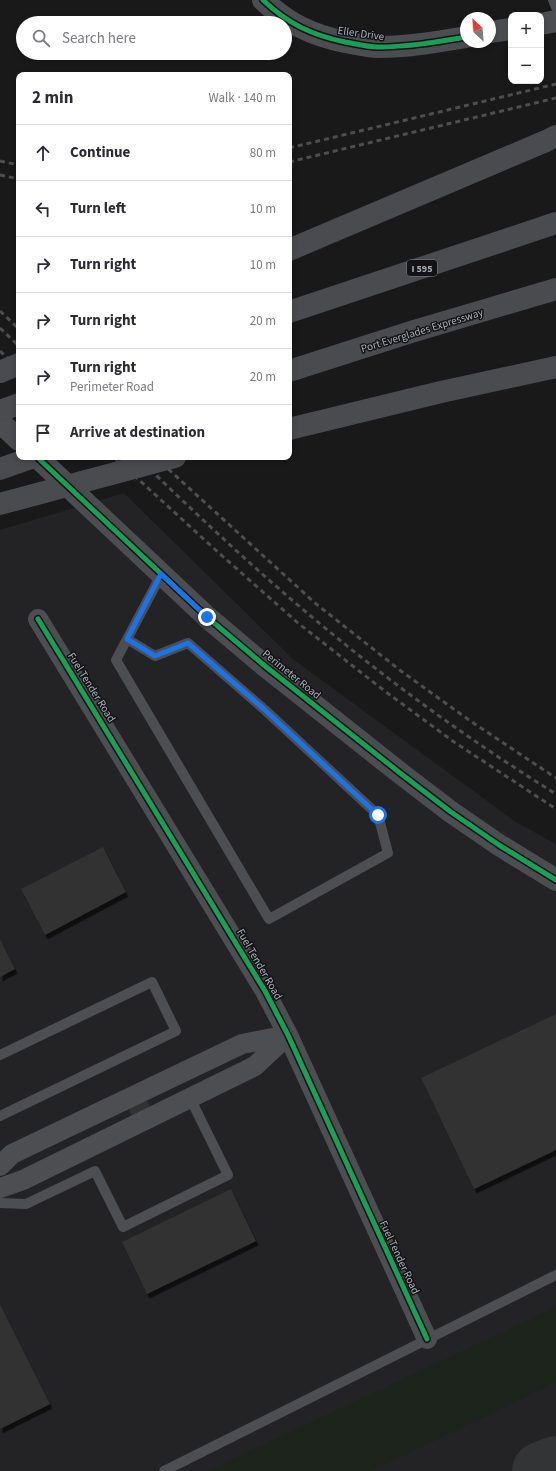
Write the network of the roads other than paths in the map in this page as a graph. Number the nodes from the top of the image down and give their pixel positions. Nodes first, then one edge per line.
1 (263, 0) edge
2 (553, 0) edge
3 (556, 7) edge
4 (282, 16) edge
5 (556, 21) edge
6 (292, 23) edge
7 (544, 23) edge
8 (508, 29) edge
9 (496, 31) edge
10 (460, 38) edge
11 (551, 138) edge
12 (556, 224) edge
13 (292, 249) edge
14 (556, 290) edge
15 (292, 311) edge
16 (16, 365) edge
17 (556, 367) edge
18 (292, 370) edge
19 (0, 372) edge
20 (16, 405) edge
21 (0, 411) edge
22 (0, 422) edge
23 (292, 428) edge
24 (16, 437) edge
25 (27, 460) edge
26 (39, 460) edge
27 (164, 460) edge
28 (0, 469) edge
29 (0, 504) edge
30 (161, 574) junction
31 (38, 619) dead end
32 (127, 639) junction
33 (556, 880) edge
34 (288, 1035) junction
35 (0, 1055) edge
36 (190, 1098) junction
37 (0, 1116) edge
38 (0, 1166) edge
39 (0, 1188) edge
40 (0, 1202) edge
41 (556, 1275) edge
42 (427, 1339) junction
43 (164, 1471) edge

1 - 4 street, Eller Drive
2 - 3 lane
5 - 7 street
6 - 10 street, Eller Drive
8 - 9 street
11 - 13 highway
12 - 15 highway, I 595
14 - 18 highway, Port Everglades Expressway
16 - 19 highway, bridge
17 - 23 highway
20 - 21 highway
22 - 24 street
25 - 28 highway
26 - 30 street, Perimeter Road
27 - 29 highway, bridge
30 - 32 lane
30 - 33 street, Perimeter Road
31 - 34 street, Fuel Tender Road
32 - 32 lane
34 - 36 street
34 - 38 street
34 - 42 street, Fuel Tender Road
35 - 37 lane
36 - 39 street
36 - 40 lane
41 - 42 lane
42 - 43 lane

